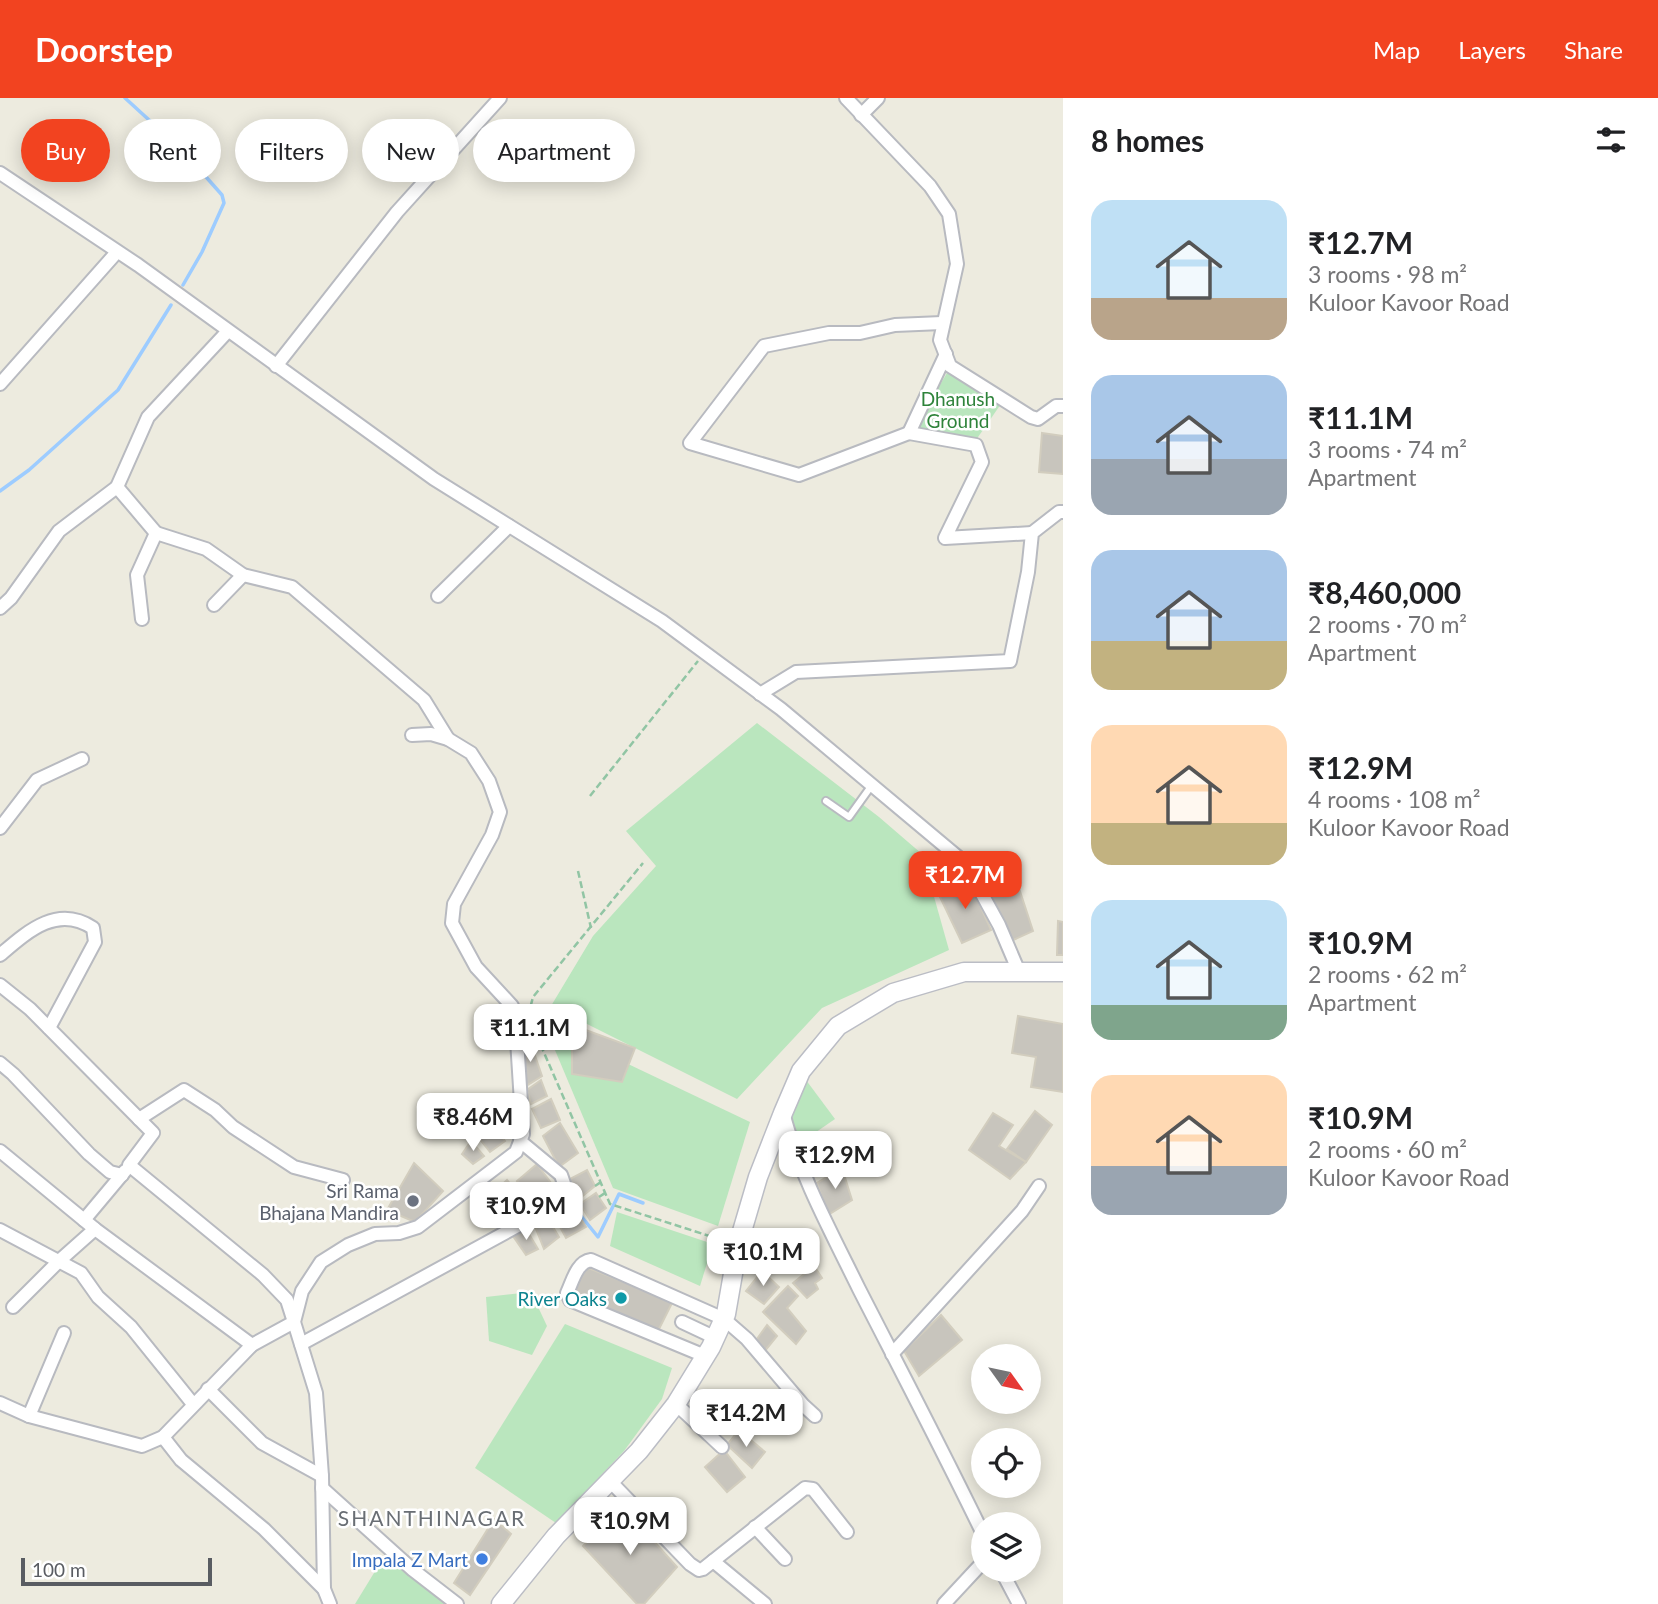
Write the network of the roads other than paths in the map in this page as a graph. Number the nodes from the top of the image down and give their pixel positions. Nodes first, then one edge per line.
1 (500, 98) edge
2 (846, 98) edge
3 (878, 98) edge
4 (861, 115) junction
5 (0, 173) edge
6 (117, 251) junction
7 (942, 323) junction
8 (228, 331) junction
9 (946, 354) junction
10 (276, 366) junction
11 (0, 384) edge
12 (1063, 406) edge
13 (909, 433) junction
14 (117, 487) junction
15 (1063, 512) edge
16 (509, 526) junction
17 (156, 533) junction
18 (1032, 533) junction
19 (243, 575) junction
20 (438, 596) dead end
21 (215, 605) dead end
22 (0, 608) edge
23 (142, 619) dead end
24 (760, 694) junction
25 (412, 735) dead end
26 (448, 738) junction
27 (82, 759) dead end
28 (872, 786) junction
29 (826, 801) dead end
30 (0, 828) edge
31 (0, 955) edge
32 (1019, 972) junction
33 (1063, 972) edge
34 (0, 985) edge
35 (49, 1028) junction
36 (0, 1063) edge
37 (783, 1113) junction
38 (139, 1119) junction
39 (520, 1141) junction
40 (0, 1151) edge
41 (126, 1170) junction
42 (343, 1180) dead end
43 (1040, 1186) dead end
44 (84, 1220) junction
45 (95, 1229) junction
46 (0, 1230) edge
47 (59, 1261) junction
48 (13, 1307) dead end
49 (724, 1319) junction
50 (294, 1322) junction
51 (682, 1322) dead end
52 (64, 1333) dead end
53 (716, 1338) junction
54 (252, 1345) junction
55 (301, 1345) junction
56 (892, 1354) junction
57 (705, 1356) junction
58 (208, 1389) junction
59 (0, 1402) edge
60 (193, 1404) junction
61 (676, 1405) junction
62 (29, 1416) junction
63 (815, 1416) dead end
64 (163, 1437) junction
65 (722, 1447) dead end
66 (610, 1481) junction
67 (322, 1482) junction
68 (972, 1512) edge
69 (754, 1527) junction
70 (847, 1532) dead end
71 (785, 1559) dead end
72 (713, 1561) junction
73 (971, 1575) edge
74 (1007, 1582) edge
75 (324, 1589) junction
76 (330, 1604) edge
77 (457, 1604) edge
78 (501, 1604) edge
79 (765, 1604) edge
80 (944, 1604) edge
81 (1019, 1604) edge

1 - 10 street
2 - 4 street
3 - 4 street
4 - 7 street
5 - 6 street
6 - 8 street
6 - 11 street
7 - 9 street
7 - 13 street
8 - 10 street
8 - 14 street
9 - 12 street
9 - 13 street
10 - 16 street
13 - 18 street
14 - 17 street
14 - 22 street
15 - 18 street
16 - 20 street
16 - 24 street
17 - 19 street
17 - 23 street
18 - 24 street
19 - 21 street
19 - 26 street
24 - 28 street
25 - 26 street
26 - 39 street
27 - 30 street
28 - 29 lane
28 - 32 street
31 - 35 street
32 - 33 main road
32 - 37 main road
34 - 35 street
35 - 38 street
36 - 41 street
37 - 49 main road
37 - 56 street
38 - 41 street
38 - 42 street
39 - 50 street
39 - 55 street
40 - 44 street
41 - 44 street
41 - 50 street
43 - 56 street
44 - 45 street
45 - 47 street
45 - 54 street
46 - 47 street
47 - 48 street
47 - 60 street
49 - 53 main road
49 - 57 street
49 - 63 street
50 - 54 street
50 - 55 street
51 - 53 street
52 - 62 street
53 - 57 main road
54 - 58 street
55 - 67 street
56 - 68 street
57 - 61 main road
58 - 60 street
58 - 67 street
59 - 62 street
60 - 64 street
61 - 65 street
61 - 66 main road
62 - 64 street
64 - 75 street
66 - 72 street
66 - 78 main road
67 - 75 street
67 - 77 street
69 - 70 street
69 - 71 street
69 - 72 street
72 - 79 street
73 - 80 street
74 - 81 street
75 - 76 street

